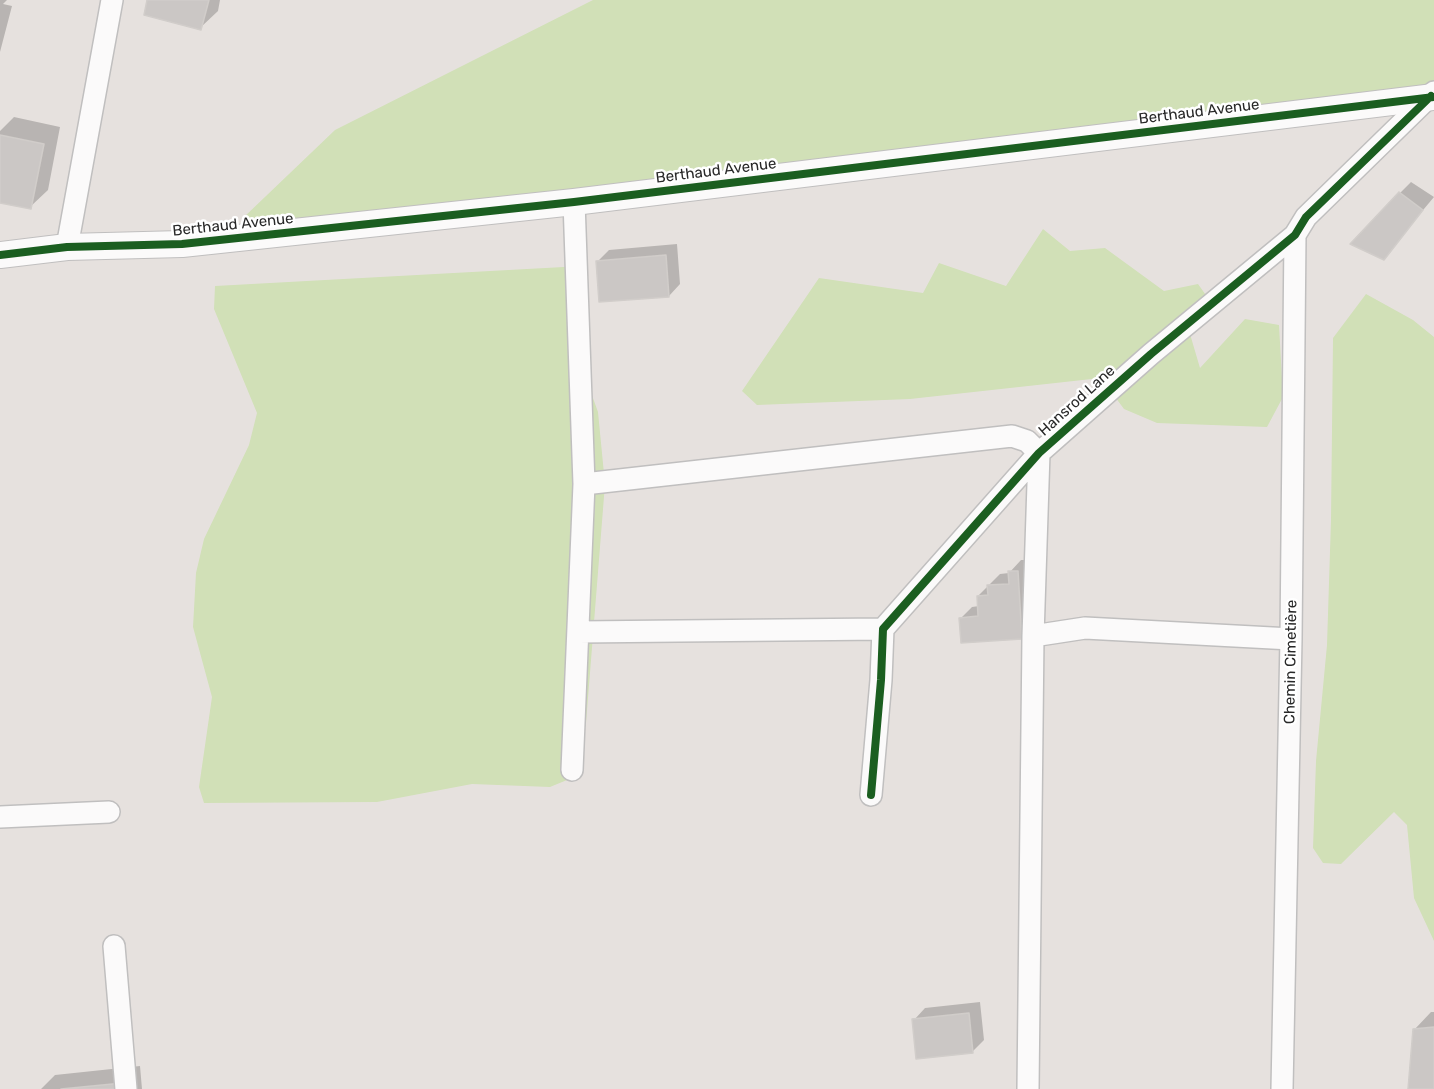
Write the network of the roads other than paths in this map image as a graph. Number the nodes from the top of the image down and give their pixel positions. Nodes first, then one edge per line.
1 (112, 0) edge
2 (1432, 96) edge
3 (574, 202) junction
4 (1294, 235) junction
5 (67, 247) junction
6 (0, 255) edge
7 (1039, 453) junction
8 (584, 484) junction
9 (883, 629) junction
10 (578, 632) junction
11 (1033, 636) junction
12 (1291, 639) junction
13 (572, 770) dead end
14 (871, 795) dead end
15 (109, 812) dead end
16 (0, 817) edge
17 (114, 946) dead end
18 (126, 1089) edge
19 (1028, 1089) edge
20 (1282, 1089) edge

1 - 5 street
2 - 3 street, Berthaud Avenue
2 - 4 street, Hansrod Lane
3 - 5 street, Berthaud Avenue
3 - 8 street
4 - 7 street, Hansrod Lane
4 - 12 street, Chemin Cimetière
5 - 6 street, Berthaud Avenue
7 - 8 street
7 - 9 street, Hansrod Lane
7 - 11 street
8 - 10 street
9 - 10 street
9 - 14 street
10 - 13 street
11 - 12 street
11 - 19 street
12 - 20 street, Chemin Cimetière
15 - 16 street
17 - 18 street

